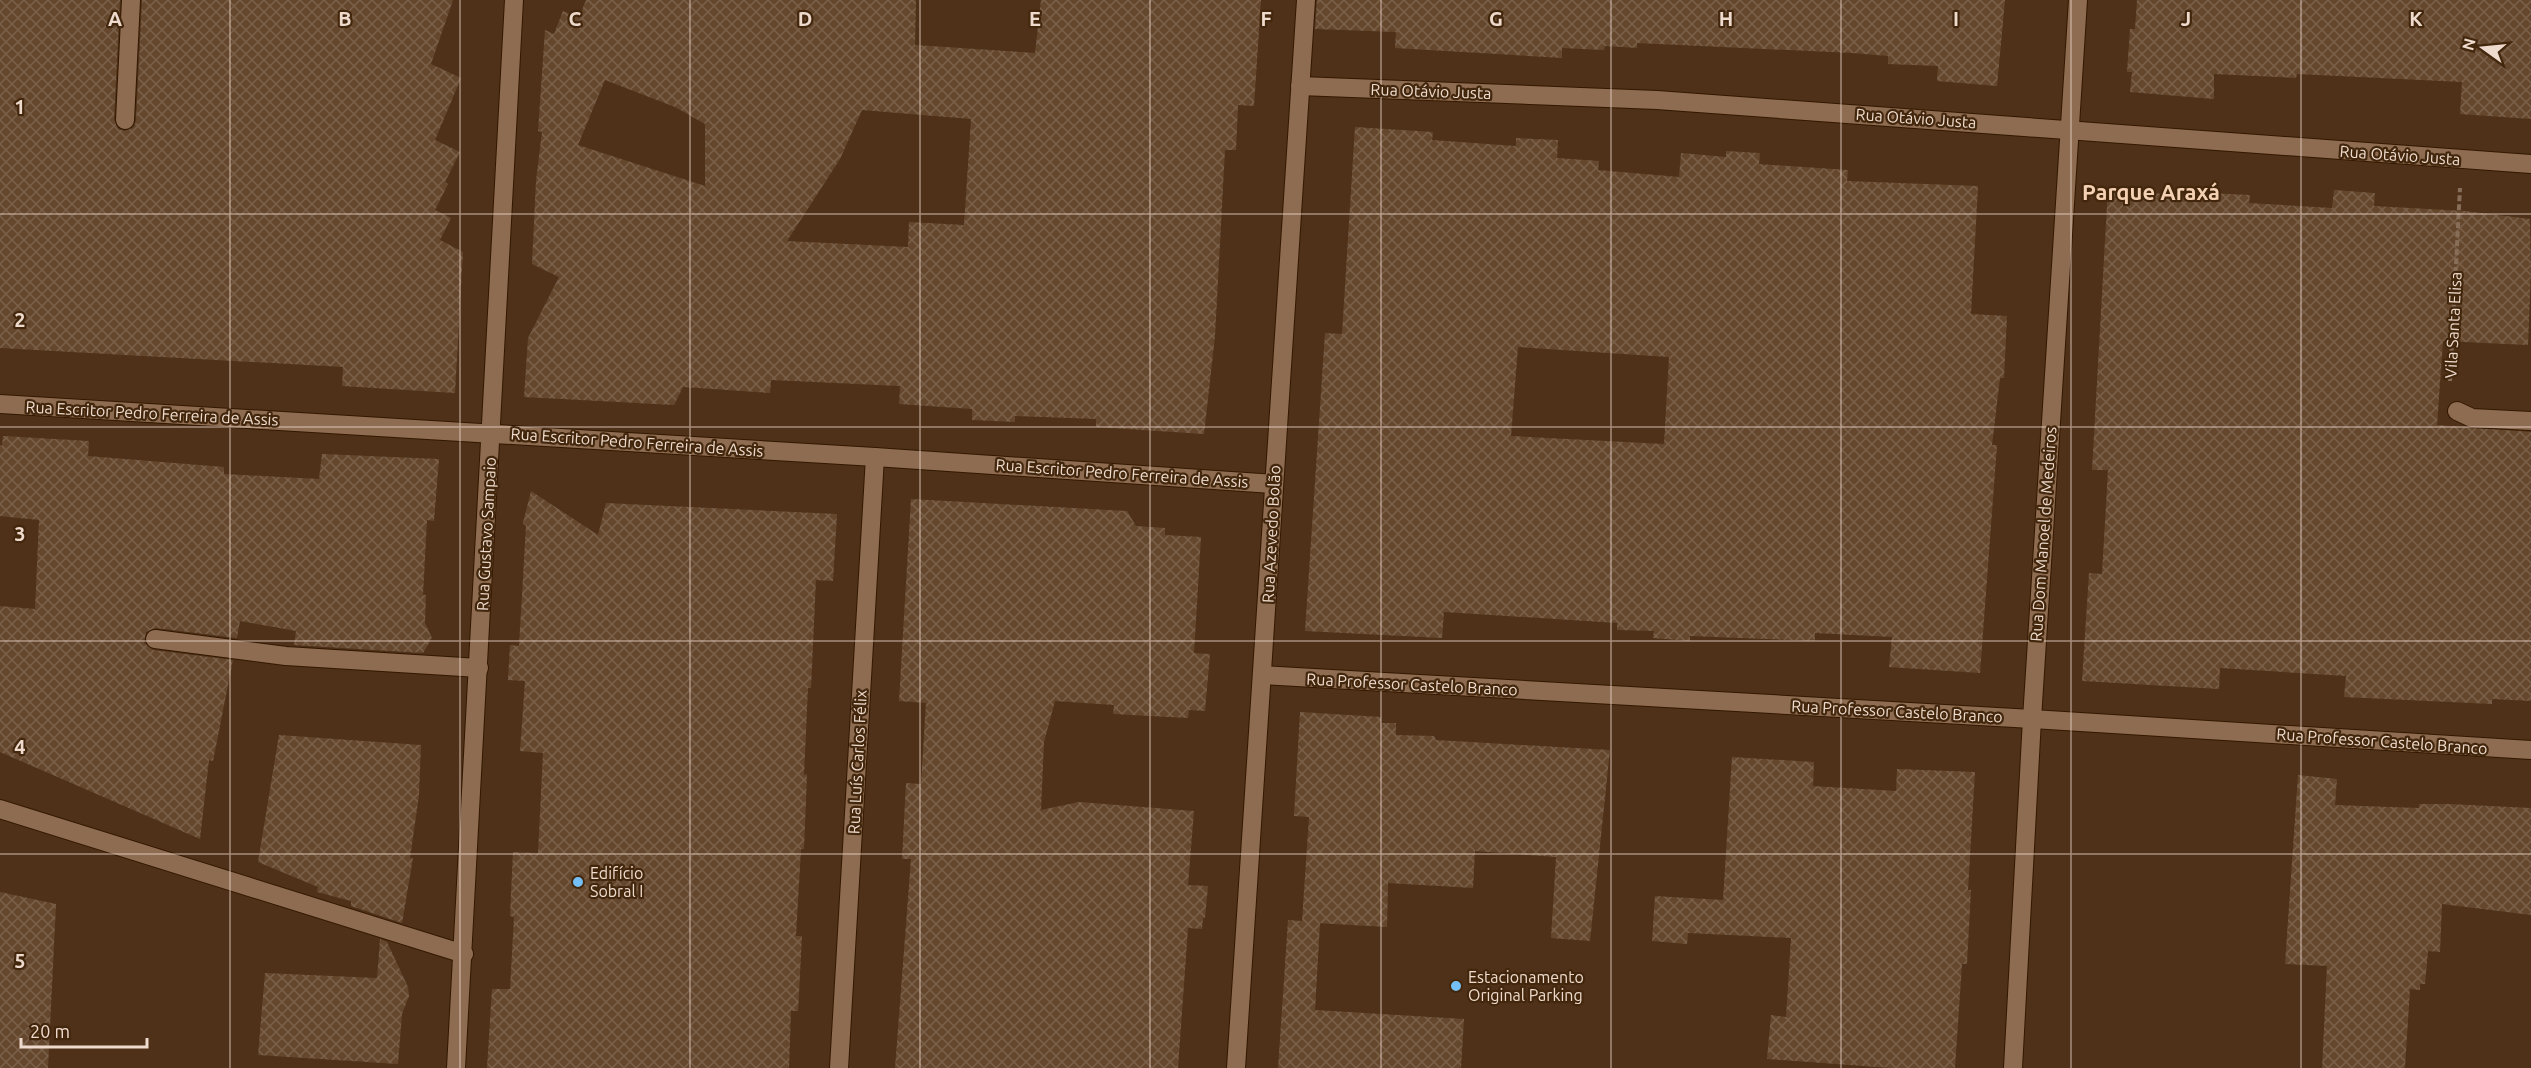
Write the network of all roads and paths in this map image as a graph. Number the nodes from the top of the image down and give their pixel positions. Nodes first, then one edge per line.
1 (131, 0) edge
2 (514, 0) edge
3 (1306, 0) edge
4 (2078, 0) edge
5 (1300, 86) junction
6 (125, 120) dead end
7 (2069, 129) junction
8 (2462, 160) junction
9 (2531, 164) edge
10 (0, 404) edge
11 (2457, 411) joint
12 (2531, 421) edge
13 (491, 433) junction
14 (875, 457) junction
15 (1274, 484) junction
16 (155, 639) dead end
17 (479, 668) junction
18 (1263, 675) junction
19 (2032, 718) junction
20 (2531, 750) edge
21 (0, 808) edge
22 (464, 954) junction
23 (456, 1068) edge
24 (839, 1068) edge
25 (1236, 1068) edge
26 (2013, 1068) edge

1 - 6 street
2 - 13 street, Rua Gustavo Sampaio
3 - 5 street, Rua Azevedo Bolão
4 - 7 street, Rua Dom Manoel de Medeiros
5 - 7 street, Rua Otávio Justa
5 - 15 street, Rua Azevedo Bolão
7 - 8 street, Rua Otávio Justa
7 - 19 street, Rua Dom Manoel de Medeiros
8 - 9 street, Rua Otávio Justa
8 - 11 path, Vila Santa Elisa
10 - 13 street, Rua Escritor Pedro Ferreira de Assis
11 - 12 street
13 - 14 street, Rua Escritor Pedro Ferreira de Assis
13 - 17 street, Rua Gustavo Sampaio
14 - 15 street, Rua Escritor Pedro Ferreira de Assis
14 - 24 street, Rua Luís Carlos Félix
15 - 18 street, Rua Azevedo Bolão
16 - 17 street
17 - 22 street, Rua Gustavo Sampaio
18 - 19 street, Rua Professor Castelo Branco
18 - 25 street, Rua Azevedo Bolão
19 - 20 street, Rua Professor Castelo Branco
19 - 26 street, Rua Dom Manoel de Medeiros
21 - 22 street
22 - 23 street, Rua Gustavo Sampaio

